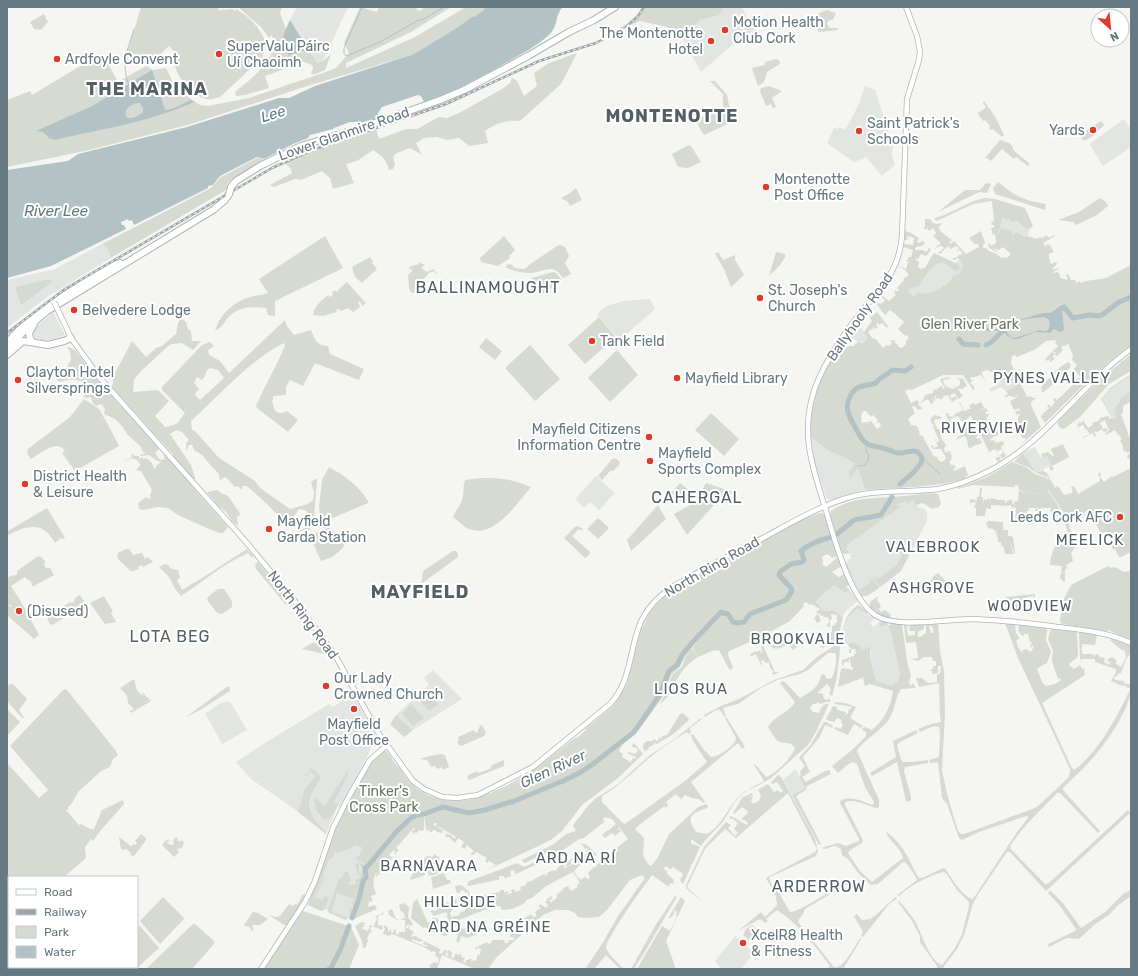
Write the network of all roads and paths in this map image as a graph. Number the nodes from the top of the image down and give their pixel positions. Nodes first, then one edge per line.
1 (615, 7) edge
2 (906, 7) edge
3 (123, 264) junction
4 (54, 302) junction
5 (50, 310) junction
6 (35, 323) junction
7 (71, 338) junction
8 (7, 342) edge
9 (33, 342) junction
10 (1131, 349) edge
11 (7, 353) edge
12 (843, 500) junction
13 (825, 507) junction
14 (827, 514) junction
15 (1131, 643) edge
16 (386, 746) junction
17 (261, 969) edge

1 - 3 highway, Lower Glanmire Road, bridge
2 - 13 main road, Ballyhooly Road
3 - 4 highway
3 - 5 highway, Lower Glanmire Road
4 - 7 main road, North Ring Road, bridge
4 - 8 highway
5 - 6 highway, Lower Glanmire Road
5 - 11 highway, Lower Glanmire Road
6 - 9 highway
6 - 11 highway, Lower Glanmire Road
7 - 9 highway
7 - 16 main road, North Ring Road
9 - 11 highway
10 - 12 main road, North Ring Road
12 - 13 main road, North Ring Road
12 - 14 main road
13 - 14 main road, Ballyhooly Road
13 - 16 main road, North Ring Road
14 - 15 main road, Ballyhooly Road
16 - 17 main road

